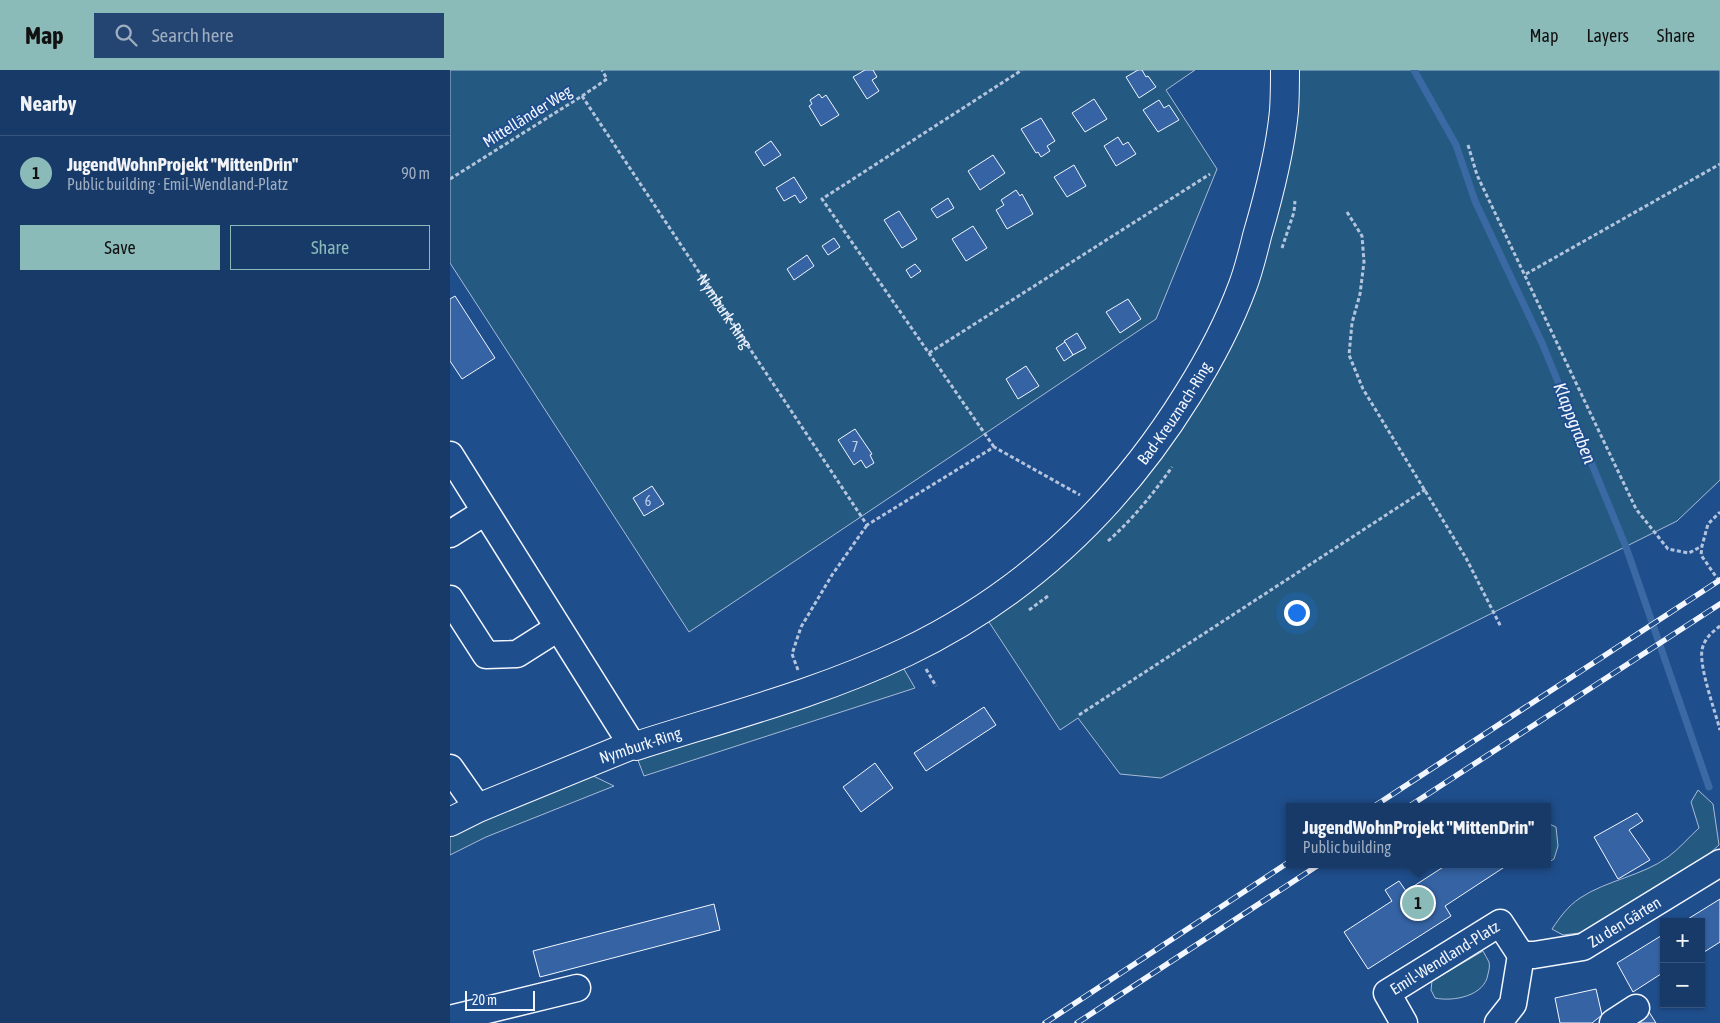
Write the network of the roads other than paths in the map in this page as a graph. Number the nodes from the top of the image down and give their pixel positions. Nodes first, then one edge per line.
1 (1285, 70) edge
2 (450, 456) edge
3 (485, 512) junction
4 (450, 534) edge
5 (450, 599) edge
6 (558, 628) junction
7 (917, 663) joint
8 (632, 745) junction
9 (450, 768) edge
10 (478, 808) junction
11 (450, 822) edge
12 (1711, 868) edge
13 (1521, 955) junction
14 (577, 988) dead end
15 (1636, 1008) dead end
16 (450, 1019) edge
17 (1404, 1023) edge
18 (1498, 1023) edge
19 (1613, 1023) edge

1 - 7 main road, Bad-Kreuznach-Ring
2 - 3 street
3 - 4 street
3 - 6 street
5 - 6 street
6 - 8 street
7 - 8 main road, Nymburk-Ring
8 - 10 main road, Nymburk-Ring
9 - 10 street
10 - 11 main road, Nymburk-Ring
12 - 13 street, Zu den Gärten
13 - 17 street, Emil-Wendland-Platz
13 - 18 street
14 - 16 street
15 - 19 street

